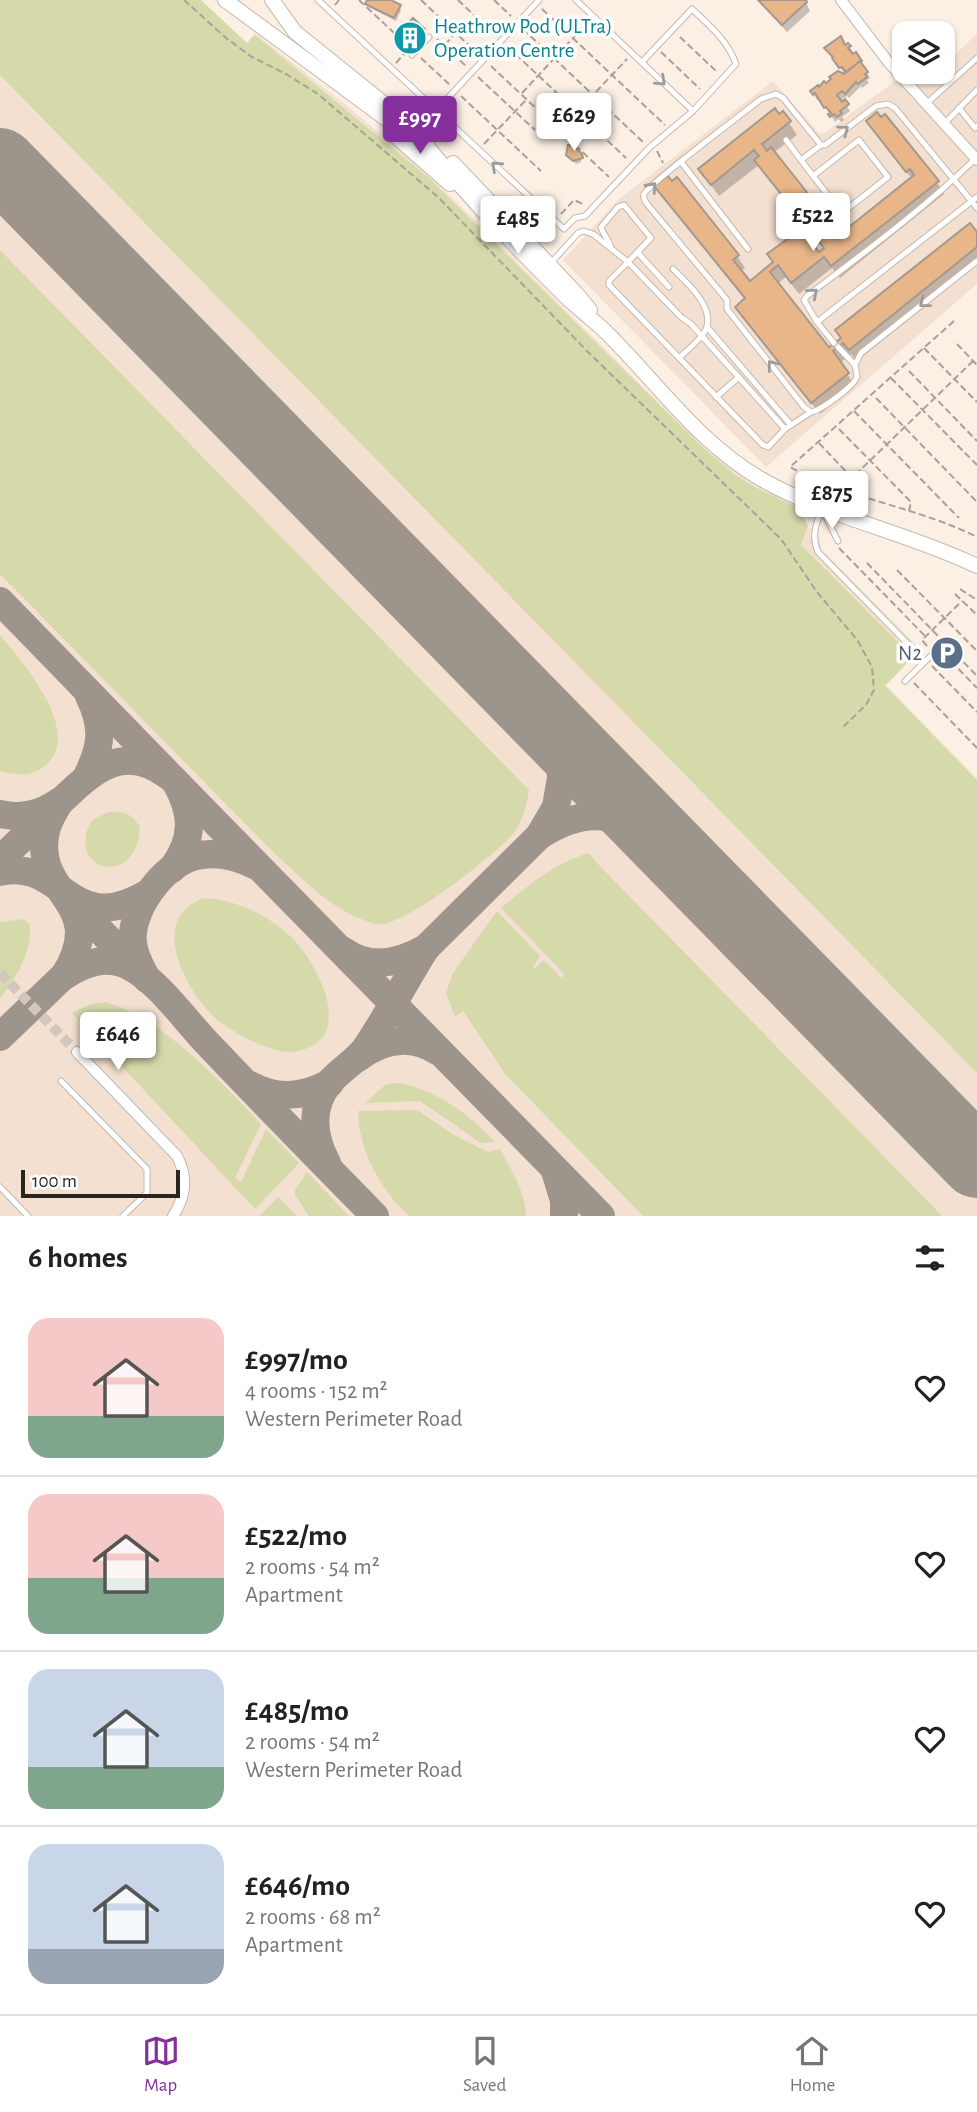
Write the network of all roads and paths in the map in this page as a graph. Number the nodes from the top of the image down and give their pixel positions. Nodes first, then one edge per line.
1 (184, 0) edge
2 (225, 0) edge
3 (272, 0) edge
4 (318, 0) edge
5 (359, 0) edge
6 (421, 0) edge
7 (457, 0) edge
8 (494, 0) edge
9 (539, 0) edge
10 (576, 0) edge
11 (841, 0) edge
12 (541, 9) dead end
13 (594, 17) junction
14 (514, 19) dead end
15 (523, 28) dead end
16 (672, 30) junction
17 (456, 33) junction
18 (429, 37) dead end
19 (497, 37) dead end
20 (573, 38) junction
21 (444, 46) dead end
22 (506, 46) dead end
23 (654, 49) junction
24 (632, 53) junction
25 (413, 54) junction
26 (480, 55) dead end
27 (555, 58) junction
28 (977, 58) edge
29 (642, 62) junction
30 (488, 63) dead end
31 (720, 74) dead end
32 (612, 75) junction
33 (538, 76) junction
34 (477, 77) dead end
35 (450, 86) dead end
36 (977, 90) edge
37 (346, 91) junction
38 (703, 92) dead end
39 (521, 94) junction
40 (460, 95) dead end
41 (593, 95) junction
42 (526, 99) junction
43 (926, 104) junction
44 (959, 108) junction
45 (515, 111) junction
46 (693, 111) junction
47 (435, 112) junction
48 (577, 112) junction
49 (664, 124) dead end
50 (944, 124) junction
51 (411, 126) junction
52 (977, 126) edge
53 (497, 130) junction
54 (535, 130) dead end
55 (560, 130) junction
56 (786, 140) dead end
57 (646, 145) dead end
58 (821, 145) junction
59 (427, 147) junction
60 (479, 150) junction
61 (976, 159) edge
62 (451, 160) junction
63 (801, 160) junction
64 (629, 161) dead end
65 (681, 162) junction
66 (541, 171) dead end
67 (813, 176) junction
68 (616, 180) junction
69 (954, 180) junction
70 (974, 199) edge
71 (589, 203) dead end
72 (977, 208) edge
73 (555, 220) junction
74 (494, 222) junction
75 (611, 248) junction
76 (748, 249) dead end
77 (638, 253) junction
78 (977, 261) edge
79 (628, 262) junction
80 (550, 264) junction
81 (673, 269) dead end
82 (669, 286) dead end
83 (954, 321) dead end
84 (817, 322) junction
85 (707, 327) junction
86 (607, 334) junction
87 (702, 336) junction
88 (957, 344) dead end
89 (924, 348) junction
90 (679, 358) junction
91 (973, 361) junction
92 (855, 365) junction
93 (977, 365) edge
94 (909, 371) dead end
95 (738, 377) junction
96 (891, 377) junction
97 (954, 379) junction
98 (716, 397) junction
99 (876, 398) dead end
100 (935, 398) junction
101 (977, 402) edge
102 (854, 410) junction
103 (923, 410) junction
104 (811, 412) junction
105 (792, 425) junction
106 (905, 428) junction
107 (785, 429) junction
108 (839, 429) dead end
109 (977, 441) edge
110 (817, 442) junction
111 (887, 444) junction
112 (870, 461) junction
113 (977, 466) edge
114 (852, 478) junction
115 (859, 484) dead end
116 (977, 502) edge
117 (822, 508) junction
118 (909, 511) junction
119 (959, 518) dead end
120 (977, 537) edge
121 (838, 545) joint
122 (867, 563) dead end
123 (977, 566) edge
124 (898, 570) dead end
125 (960, 589) dead end
126 (955, 594) dead end
127 (977, 600) edge
128 (962, 601) junction
129 (977, 615) edge
130 (945, 618) junction
131 (932, 630) junction
132 (926, 637) junction
133 (942, 645) dead end
134 (915, 651) dead end
135 (977, 651) edge
136 (934, 652) junction
137 (943, 653) dead end
138 (931, 665) dead end
139 (977, 676) edge
140 (905, 681) dead end
141 (913, 682) dead end
142 (977, 688) edge
143 (977, 712) edge
144 (842, 728) dead end
145 (977, 748) edge
146 (77, 1052) tunnel mouth
147 (61, 1081) dead end
148 (0, 1187) edge
149 (28, 1216) edge
150 (123, 1216) edge
151 (173, 1216) edge

1 - 144 path
2 - 37 street
3 - 51 street
4 - 47 lane
5 - 25 path
6 - 17 path
7 - 19 path
8 - 14 path
9 - 47 lane
10 - 13 lane
11 - 43 street
12 - 20 path
13 - 20 path
13 - 24 lane
15 - 27 path
16 - 23 lane
16 - 31 path
16 - 46 lane
17 - 21 path
17 - 26 path
18 - 25 lane
20 - 27 path
20 - 32 path
22 - 33 path
23 - 29 lane
23 - 38 path
24 - 29 lane
24 - 32 path
25 - 35 path
27 - 33 path
27 - 41 path
28 - 43 lane
29 -> 46 lane
30 - 39 path
32 - 41 path
32 - 49 path
33 - 39 path
33 - 48 path
34 - 45 path
36 - 44 lane
37 - 59 street
37 - 74 street
39 - 42 path
40 - 53 path
41 - 48 path
41 - 57 path
42 - 45 path
42 - 55 path
43 - 50 street
44 - 50 lane
44 - 52 lane
45 - 53 path
45 - 54 path
46 - 68 lane
47 - 60 lane
48 - 55 path
48 - 64 path
50 - 61 street
51 - 59 street
51 - 62 street
53 - 60 path
53 - 66 path
55 - 68 path
56 - 63 lane
58 - 63 lane
58 - 65 lane
58 -> 69 lane
59 - 62 street
59 - 74 street
73 -> 60 lane
61 - 69 lane
62 - 80 street
63 - 67 lane
65 - 76 lane
104 -> 65 lane
67 - 67 lane
68 - 73 lane
69 - 70 lane
84 -> 69 lane
70 - 72 lane
70 - 84 lane
71 - 73 path
74 - 86 street
75 - 77 lane
75 - 79 lane
75 - 80 lane
77 - 79 lane
77 - 82 lane
78 -> 92 lane
79 - 87 lane
79 - 90 lane
80 - 86 street
81 - 85 lane
83 - 89 path
84 - 92 lane
85 - 87 lane
85 - 105 lane
86 - 117 street
87 - 90 lane
87 - 95 lane
88 - 91 path
89 - 96 path
89 - 97 path
90 - 98 lane
91 - 93 path
91 - 97 path
92 - 104 lane
94 - 100 path
95 - 98 lane
95 - 107 lane
96 - 102 path
96 - 103 path
97 - 100 path
97 - 101 path
98 - 107 lane
99 - 106 path
100 - 103 path
100 - 109 path
102 - 110 path
102 - 111 path
103 - 106 path
103 - 113 path
104 - 105 lane
105 - 107 lane
106 - 111 path
106 - 116 path
108 - 112 path
110 - 114 path
110 - 118 path
111 - 112 path
111 - 119 path
112 - 114 path
112 - 118 path
114 - 115 path
117 - 121 lane
117 - 123 street
117 - 134 lane
118 - 120 path
121 - 132 path
122 - 131 path
124 - 130 path
125 - 127 path
126 - 128 path
128 - 129 path
128 - 130 path
130 - 131 path
130 - 135 path
131 - 132 path
131 - 139 path
132 - 136 path
133 - 136 lane
136 - 140 lane
137 - 142 path
138 - 143 path
141 - 145 path
146 - 151 street
147 - 150 lane
148 - 149 lane

